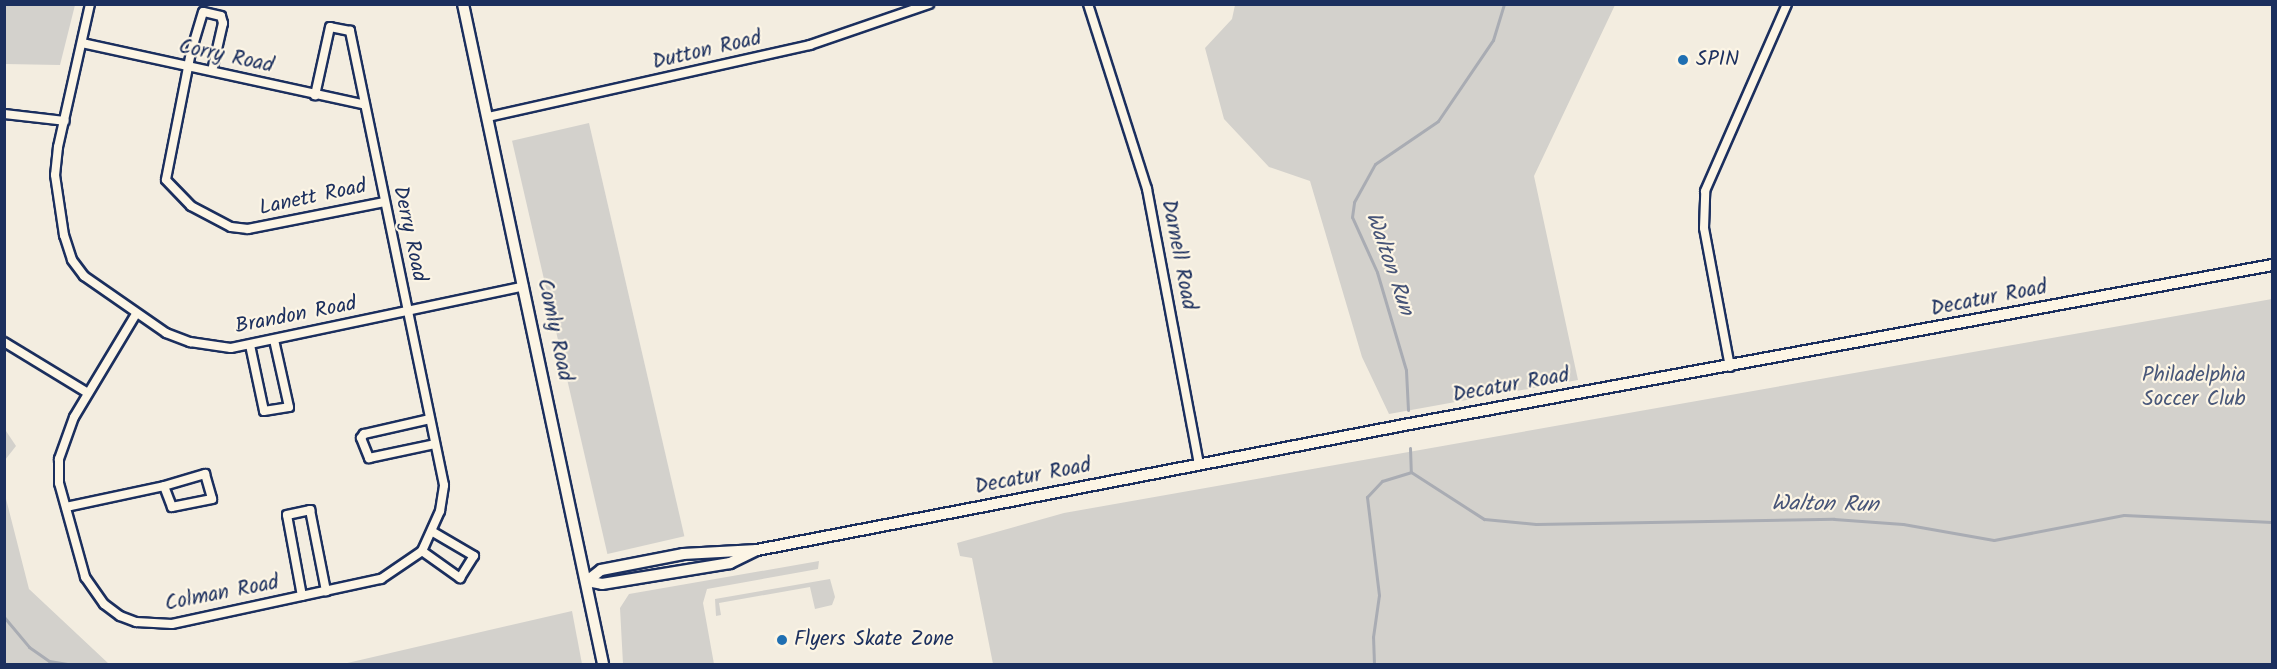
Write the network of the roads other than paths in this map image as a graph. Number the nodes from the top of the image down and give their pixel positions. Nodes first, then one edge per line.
1 (90, 4) edge
2 (463, 4) edge
3 (929, 4) edge
4 (1088, 4) edge
5 (1787, 4) edge
6 (82, 43) junction
7 (191, 67) junction
8 (212, 71) junction
9 (315, 95) junction
10 (362, 104) junction
11 (4, 114) edge
12 (488, 117) junction
13 (65, 121) junction
14 (384, 202) junction
15 (2272, 265) edge
16 (524, 286) junction
17 (407, 311) junction
18 (136, 314) junction
19 (274, 340) junction
20 (4, 342) edge
21 (250, 345) junction
22 (1730, 367) junction
23 (88, 393) junction
24 (430, 419) junction
25 (435, 444) junction
26 (1199, 464) junction
27 (164, 486) junction
28 (66, 507) junction
29 (433, 532) junction
30 (422, 551) junction
31 (587, 580) junction
32 (327, 591) junction
33 (302, 596) junction
34 (603, 664) edge

1 - 6 street, Brandon Road
2 - 12 street, Comly Road
3 - 12 street, Dutton Road
4 - 26 street, Darnell Road
5 - 22 street
6 - 7 street, Corry Road
6 - 13 street, Brandon Road
7 - 8 street, Corry Road
7 - 8 street
7 - 14 street, Lanett Road
8 - 9 street, Corry Road
9 - 10 street, Corry Road
9 - 10 street, Derry Road
10 - 14 street, Derry Road
11 - 13 street
12 - 16 street, Comly Road
13 - 18 street, Brandon Road
14 - 17 street, Derry Road
15 - 22 street, Decatur Road
16 - 17 street, Brandon Road
16 - 31 street, Comly Road
17 - 19 street, Brandon Road
17 - 24 street, Derry Road
18 - 21 street, Brandon Road
18 - 23 street, Colman Road
19 - 21 street, Brandon Road
19 - 21 street
20 - 23 street
22 - 26 street, Decatur Road
23 - 28 street, Colman Road
24 - 25 street, Derry Road
24 - 25 street
25 - 29 street, Derry Road
26 - 31 street, Decatur Road
27 - 27 street
27 - 28 street
28 - 33 street, Colman Road
29 - 30 street, Colman Road
29 - 30 street
30 - 32 street, Colman Road
31 - 34 street, Comly Road
32 - 33 street, Colman Road
32 - 33 street

